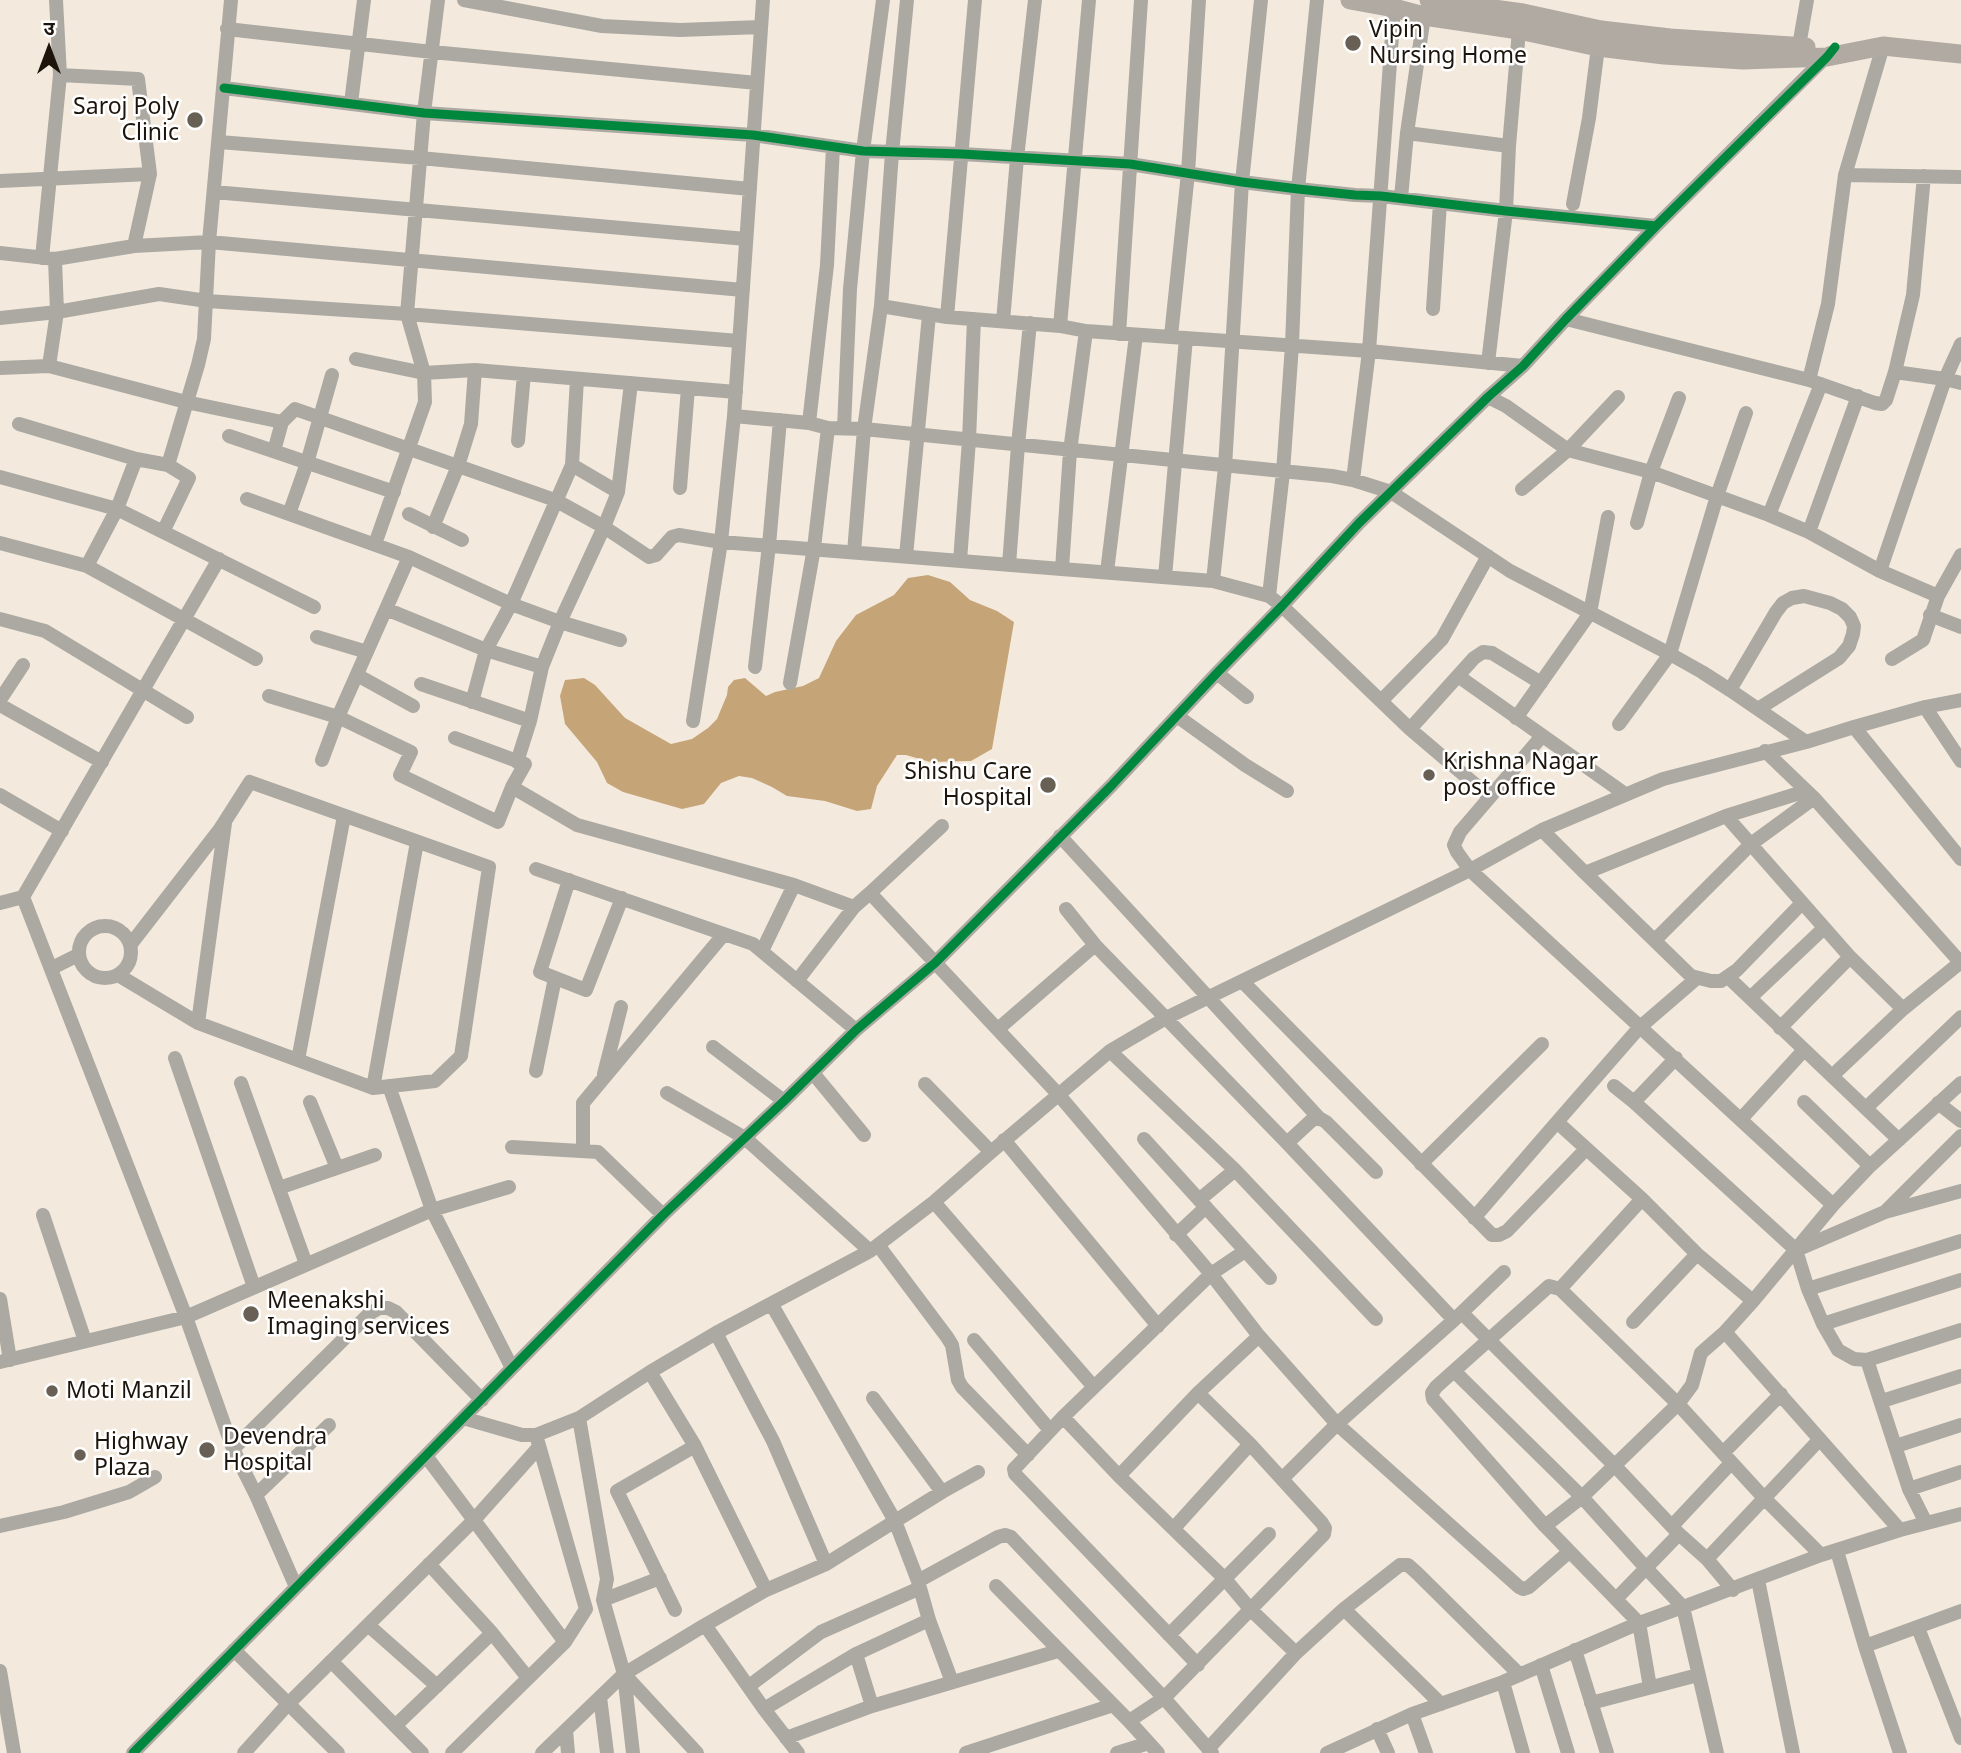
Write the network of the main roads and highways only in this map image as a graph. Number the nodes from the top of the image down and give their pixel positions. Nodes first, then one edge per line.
1 (1350, 0) edge
2 (1426, 8) edge
3 (1831, 52) junction
4 (1961, 54) edge

1 - 2 main road
2 - 3 main road
2 - 3 main road
3 - 4 main road

